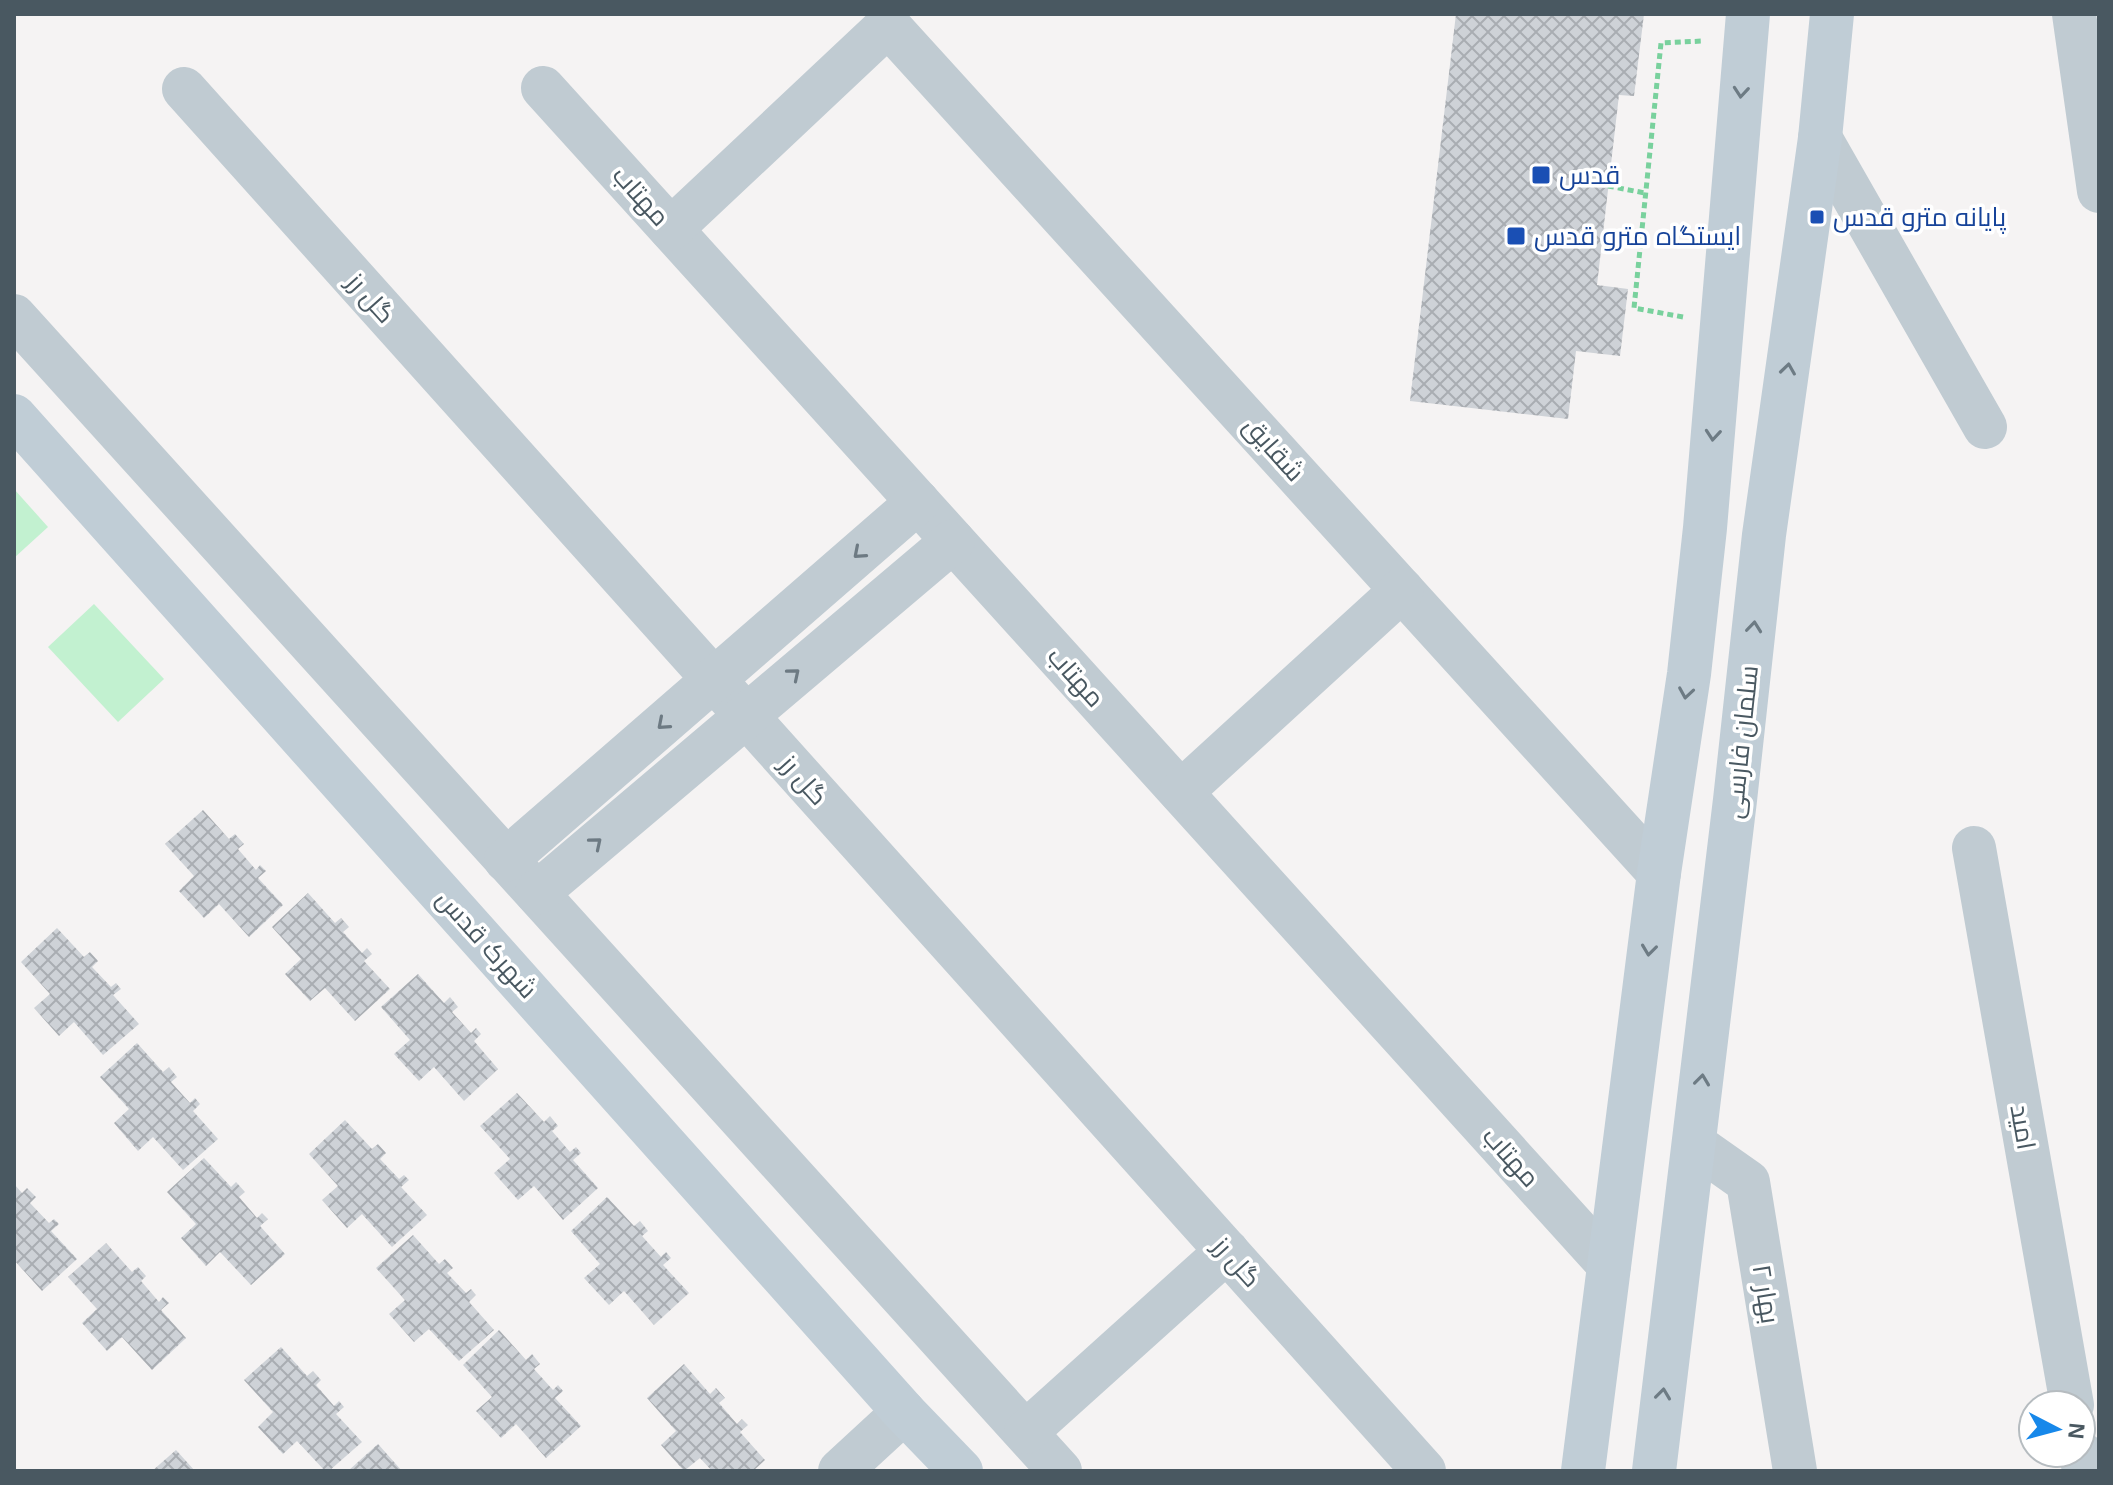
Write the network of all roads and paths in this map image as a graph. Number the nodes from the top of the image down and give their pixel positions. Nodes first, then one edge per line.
1 (1832, 14) edge
2 (2074, 14) edge
3 (1747, 27) edge
4 (543, 88) dead end
5 (184, 89) dead end
6 (1820, 138) junction
7 (1608, 186) dead end
8 (2099, 191) edge
9 (1645, 193) junction
10 (671, 229) junction
11 (14, 316) edge
12 (1723, 324) junction
13 (14, 416) edge
14 (1985, 427) dead end
15 (918, 502) junction
16 (1705, 528) junction
17 (1764, 535) junction
18 (953, 541) junction
19 (1402, 590) junction
20 (713, 679) junction
21 (746, 715) junction
22 (1181, 792) junction
23 (1974, 848) dead end
24 (506, 860) junction
25 (1659, 873) junction
26 (537, 893) junction
27 (1694, 1144) junction
28 (1227, 1251) junction
29 (1609, 1265) junction
30 (2069, 1389) edge
31 (904, 1412) junction
32 (1026, 1432) junction
33 (840, 1471) edge
34 (961, 1471) edge
35 (1060, 1471) edge
36 (1424, 1471) edge
37 (1583, 1471) edge
38 (1654, 1471) edge
39 (1795, 1471) edge

1 - 6 main road, سلمان فارسی
2 - 8 street
3 - 9 path
3 -> 12 main road
4 - 10 street, مهتاب
5 - 20 street, گل رز
6 - 14 street
17 -> 6 main road, سلمان فارسی
7 - 9 path
9 - 12 path
10 - 15 street, مهتاب
10 - 19 street, شقايق
11 - 24 street
12 -> 16 main road
13 - 31 main road, شهرک قدس
15 - 18 street, مهتاب
15 -> 20 street
16 - 17 main road
16 -> 25 main road
27 -> 17 main road, سلمان فارسی
21 -> 18 street
18 - 22 street, مهتاب
19 - 22 street
19 - 25 street, شقايق
20 - 21 street, گل رز
20 -> 24 street
26 -> 21 street
21 - 28 street, گل رز
22 - 29 street, مهتاب
23 - 30 street, امید
24 - 26 street
25 -> 29 main road
26 - 32 street
38 -> 27 main road, سلمان فارسی
27 - 39 street, بهار ۲
28 - 32 street
28 - 36 street, گل رز
29 - 37 main road
31 - 33 street
31 - 34 main road, شهرک قدس
32 - 35 street

